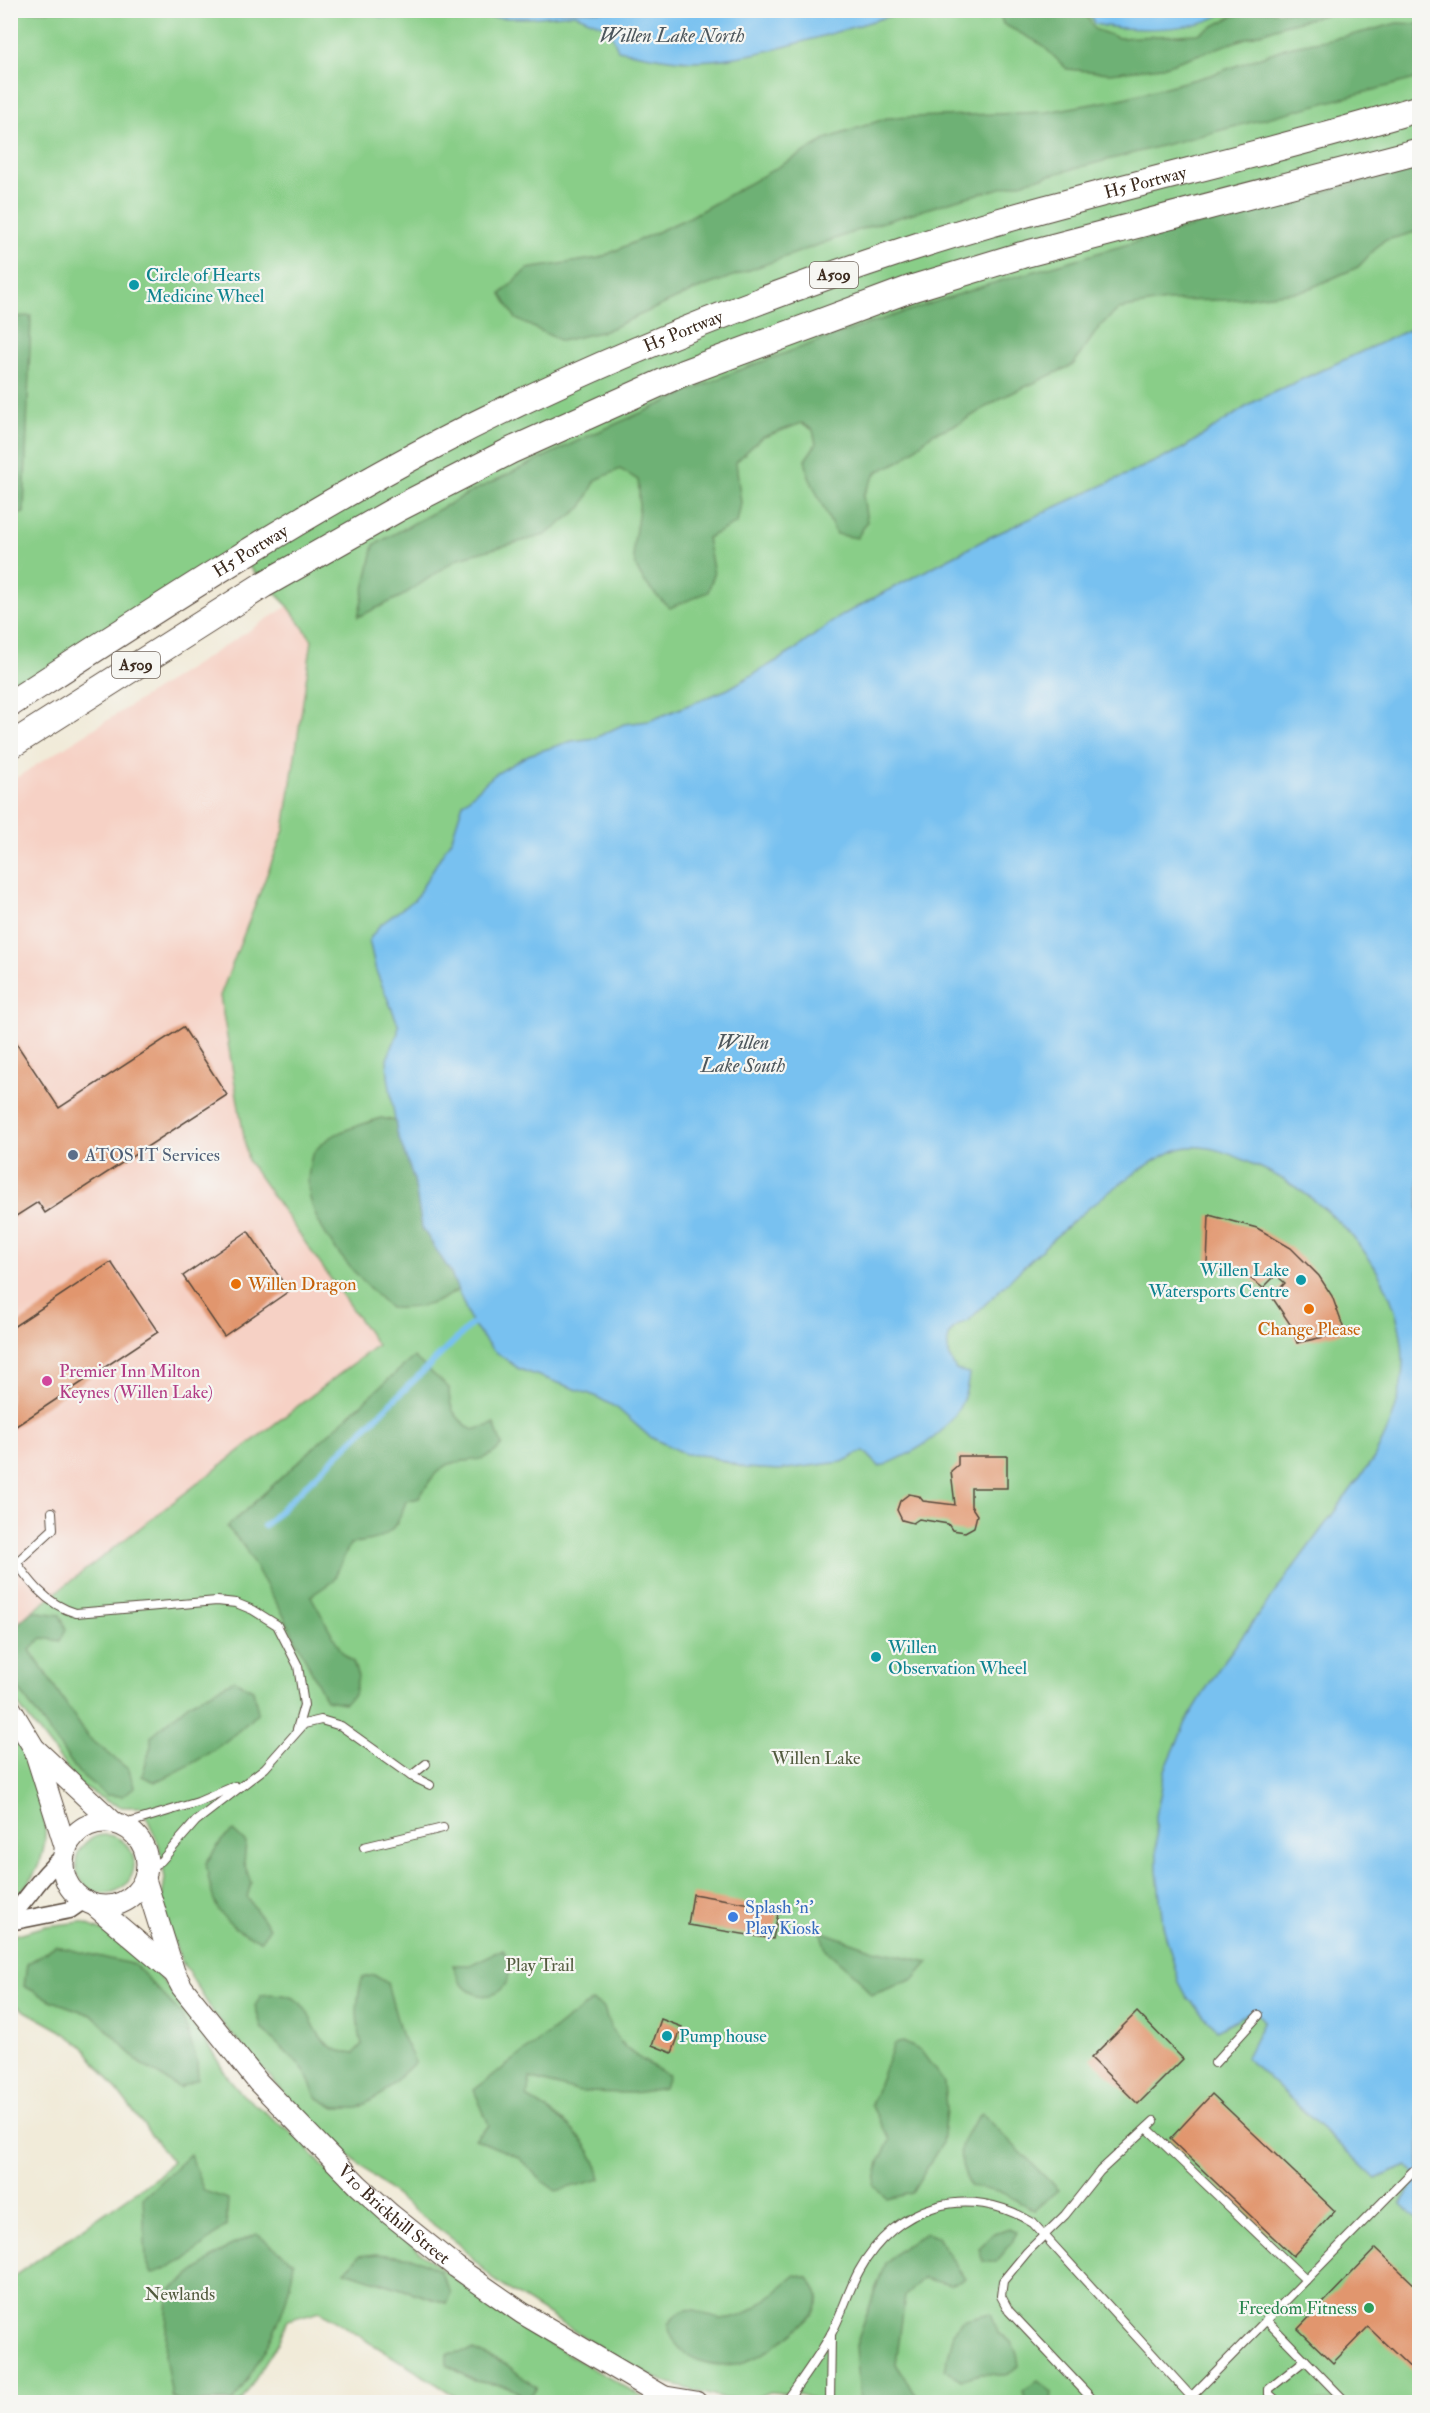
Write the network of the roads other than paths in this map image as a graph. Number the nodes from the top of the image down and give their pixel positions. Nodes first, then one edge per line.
1 (1419, 108) edge
2 (1419, 151) edge
3 (10, 704) edge
4 (10, 746) edge
5 (52, 1512) dead end
6 (10, 1553) edge
7 (17, 1562) junction
8 (10, 1708) edge
9 (297, 1730) junction
10 (34, 1748) junction
11 (426, 1764) dead end
12 (411, 1776) junction
13 (244, 1782) junction
14 (430, 1785) dead end
15 (118, 1824) junction
16 (443, 1828) dead end
17 (363, 1847) dead end
18 (64, 1853) junction
19 (146, 1874) junction
20 (89, 1903) junction
21 (10, 1917) edge
22 (10, 1922) edge
23 (174, 1972) junction
24 (1259, 2015) dead end
25 (1215, 2063) dead end
26 (1154, 2121) dead end
27 (1147, 2128) junction
28 (1413, 2171) dead end
29 (1045, 2235) junction
30 (1306, 2280) junction
31 (1266, 2320) junction
32 (831, 2333) junction
33 (1305, 2360) junction
34 (1419, 2399) edge
35 (670, 2400) edge
36 (1193, 2400) edge
37 (696, 2403) edge
38 (786, 2403) edge
39 (830, 2403) edge
40 (1095, 2403) edge
41 (1278, 2403) edge
42 (1346, 2403) edge
43 (1416, 2403) edge

1 - 3 main road, H5 Portway / A509
2 - 4 main road, H5 Portway / A509
5 - 7 lane
6 - 7 lane
7 - 9 lane
8 - 10 street
9 - 12 lane
9 - 13 lane
10 - 15 street
10 - 18 street
11 - 12 lane
12 - 14 lane
13 - 15 lane
13 - 19 lane
15 - 18 street
15 - 19 street
16 - 17 lane
18 - 20 street
18 - 21 street
19 - 20 street
19 - 23 street, V10 Brickhill Street
20 - 22 street
20 - 23 street, V10 Brickhill Street
23 - 35 street, V10 Brickhill Street
24 - 25 lane
26 - 27 lane
27 - 29 lane
27 - 30 lane
28 - 30 lane
29 - 32 lane
29 - 36 lane
29 - 40 lane
30 - 31 lane
31 - 33 lane
31 - 36 lane
32 - 38 lane
32 - 39 lane
33 - 41 lane
33 - 42 lane
34 - 43 lane
35 - 37 street, V10 Brickhill Street

